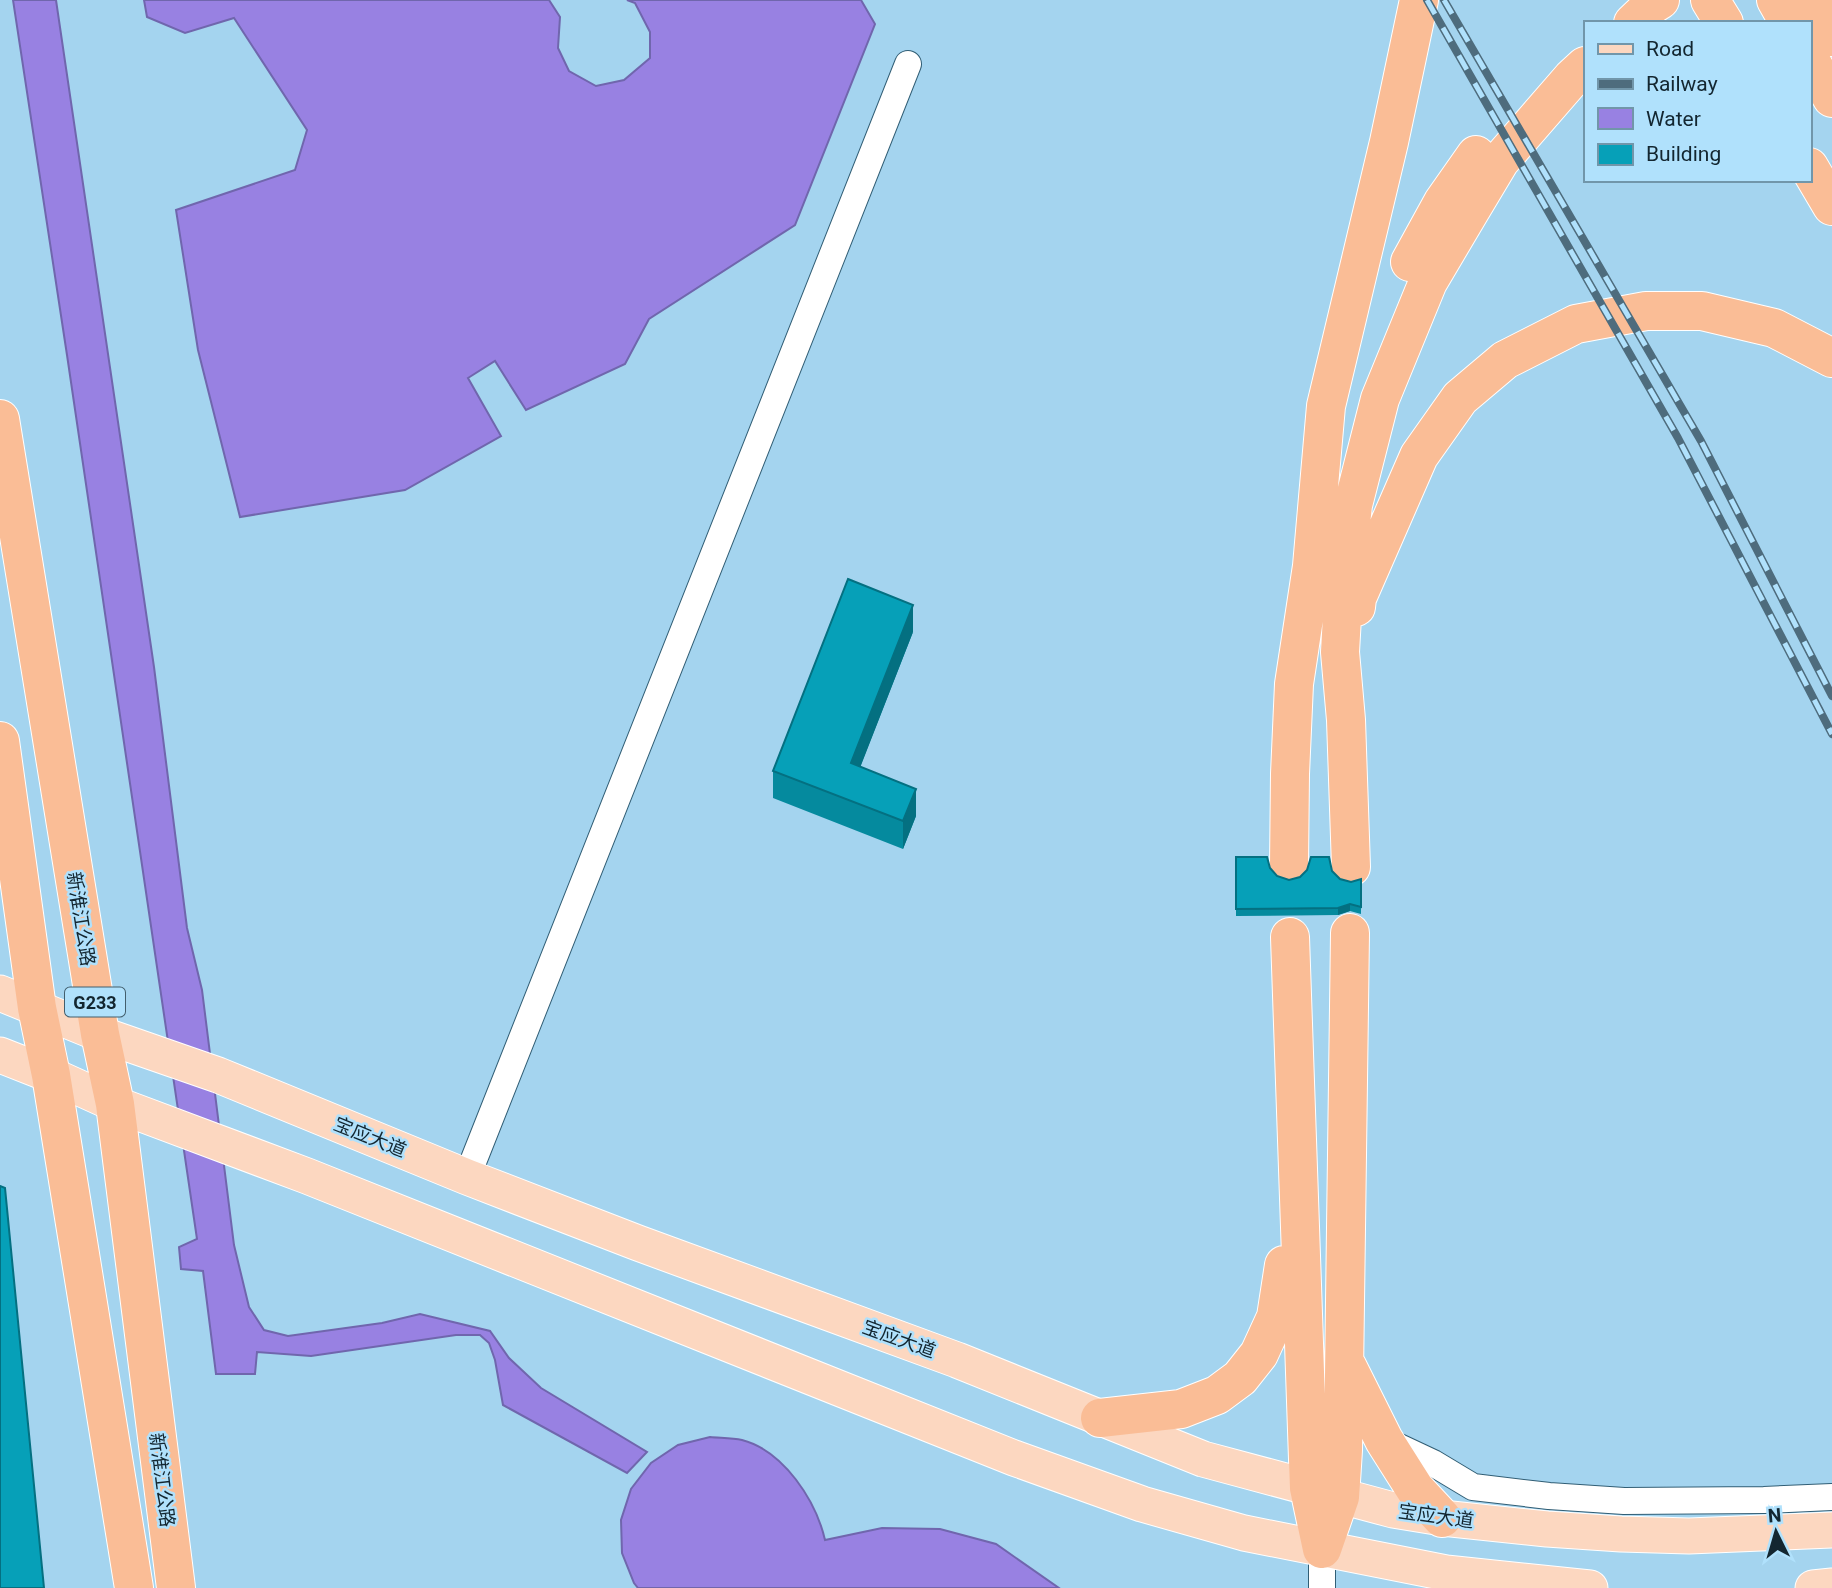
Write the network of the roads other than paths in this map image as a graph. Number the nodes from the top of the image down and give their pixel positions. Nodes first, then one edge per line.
1 (1419, 0) edge
2 (1630, 0) edge
3 (1660, 0) edge
4 (1710, 0) edge
5 (1776, 0) edge
6 (1810, 0) edge
7 (1606, 21) edge
8 (1635, 21) edge
9 (1723, 21) edge
10 (1788, 21) edge
11 (1832, 37) edge
12 (1584, 40) edge
13 (1811, 61) edge
14 (908, 64) dead end
15 (1584, 67) edge
16 (1832, 98) edge
17 (1490, 155) junction
18 (1811, 170) edge
19 (1832, 206) edge
20 (1832, 358) edge
21 (0, 419) edge
22 (1312, 566) junction
23 (1346, 720) junction
24 (0, 741) edge
25 (1289, 865) dead end
26 (1351, 867) dead end
27 (1350, 933) dead end
28 (1290, 937) dead end
29 (0, 993) edge
30 (37, 1008) junction
31 (100, 1034) junction
32 (0, 1055) edge
33 (51, 1075) junction
34 (115, 1104) junction
35 (467, 1177) junction
36 (1298, 1187) junction
37 (1344, 1359) junction
38 (1100, 1418) junction
39 (1384, 1440) junction
40 (1325, 1492) junction
41 (1832, 1497) edge
42 (1442, 1518) junction
43 (1832, 1530) edge
44 (1322, 1549) junction
45 (1832, 1586) edge
46 (134, 1588) edge
47 (176, 1588) edge
48 (1322, 1588) edge
49 (1590, 1588) edge
50 (1813, 1588) edge

1 - 22 highway
2 - 7 highway
3 - 8 highway
4 - 9 highway
5 - 10 highway
6 - 11 highway
12 - 17 highway
13 - 16 highway
14 - 35 street
15 - 17 highway
17 - 22 highway
17 - 23 highway
18 - 19 highway
20 - 23 highway
21 - 31 highway, 新淮江公路 / G233
22 - 25 highway
23 - 26 highway
24 - 30 highway, G233
27 - 37 highway
28 - 36 highway
29 - 30 main road, 宝应大道
30 - 31 main road, 宝应大道
30 - 33 highway, G233
31 - 34 highway, 新淮江公路 / G233
31 - 35 main road, 宝应大道
32 - 33 main road
33 - 34 main road
33 - 46 highway, G233
34 - 44 main road
34 - 47 highway, 新淮江公路 / G233
35 - 38 main road, 宝应大道
36 - 38 highway
36 - 40 highway
37 - 39 highway
37 - 40 highway
38 - 40 main road, 宝应大道
39 - 41 street
39 - 42 highway
40 - 42 main road, 宝应大道
40 - 44 highway
42 - 43 main road, 宝应大道
44 - 48 street
44 - 49 main road
45 - 50 main road

